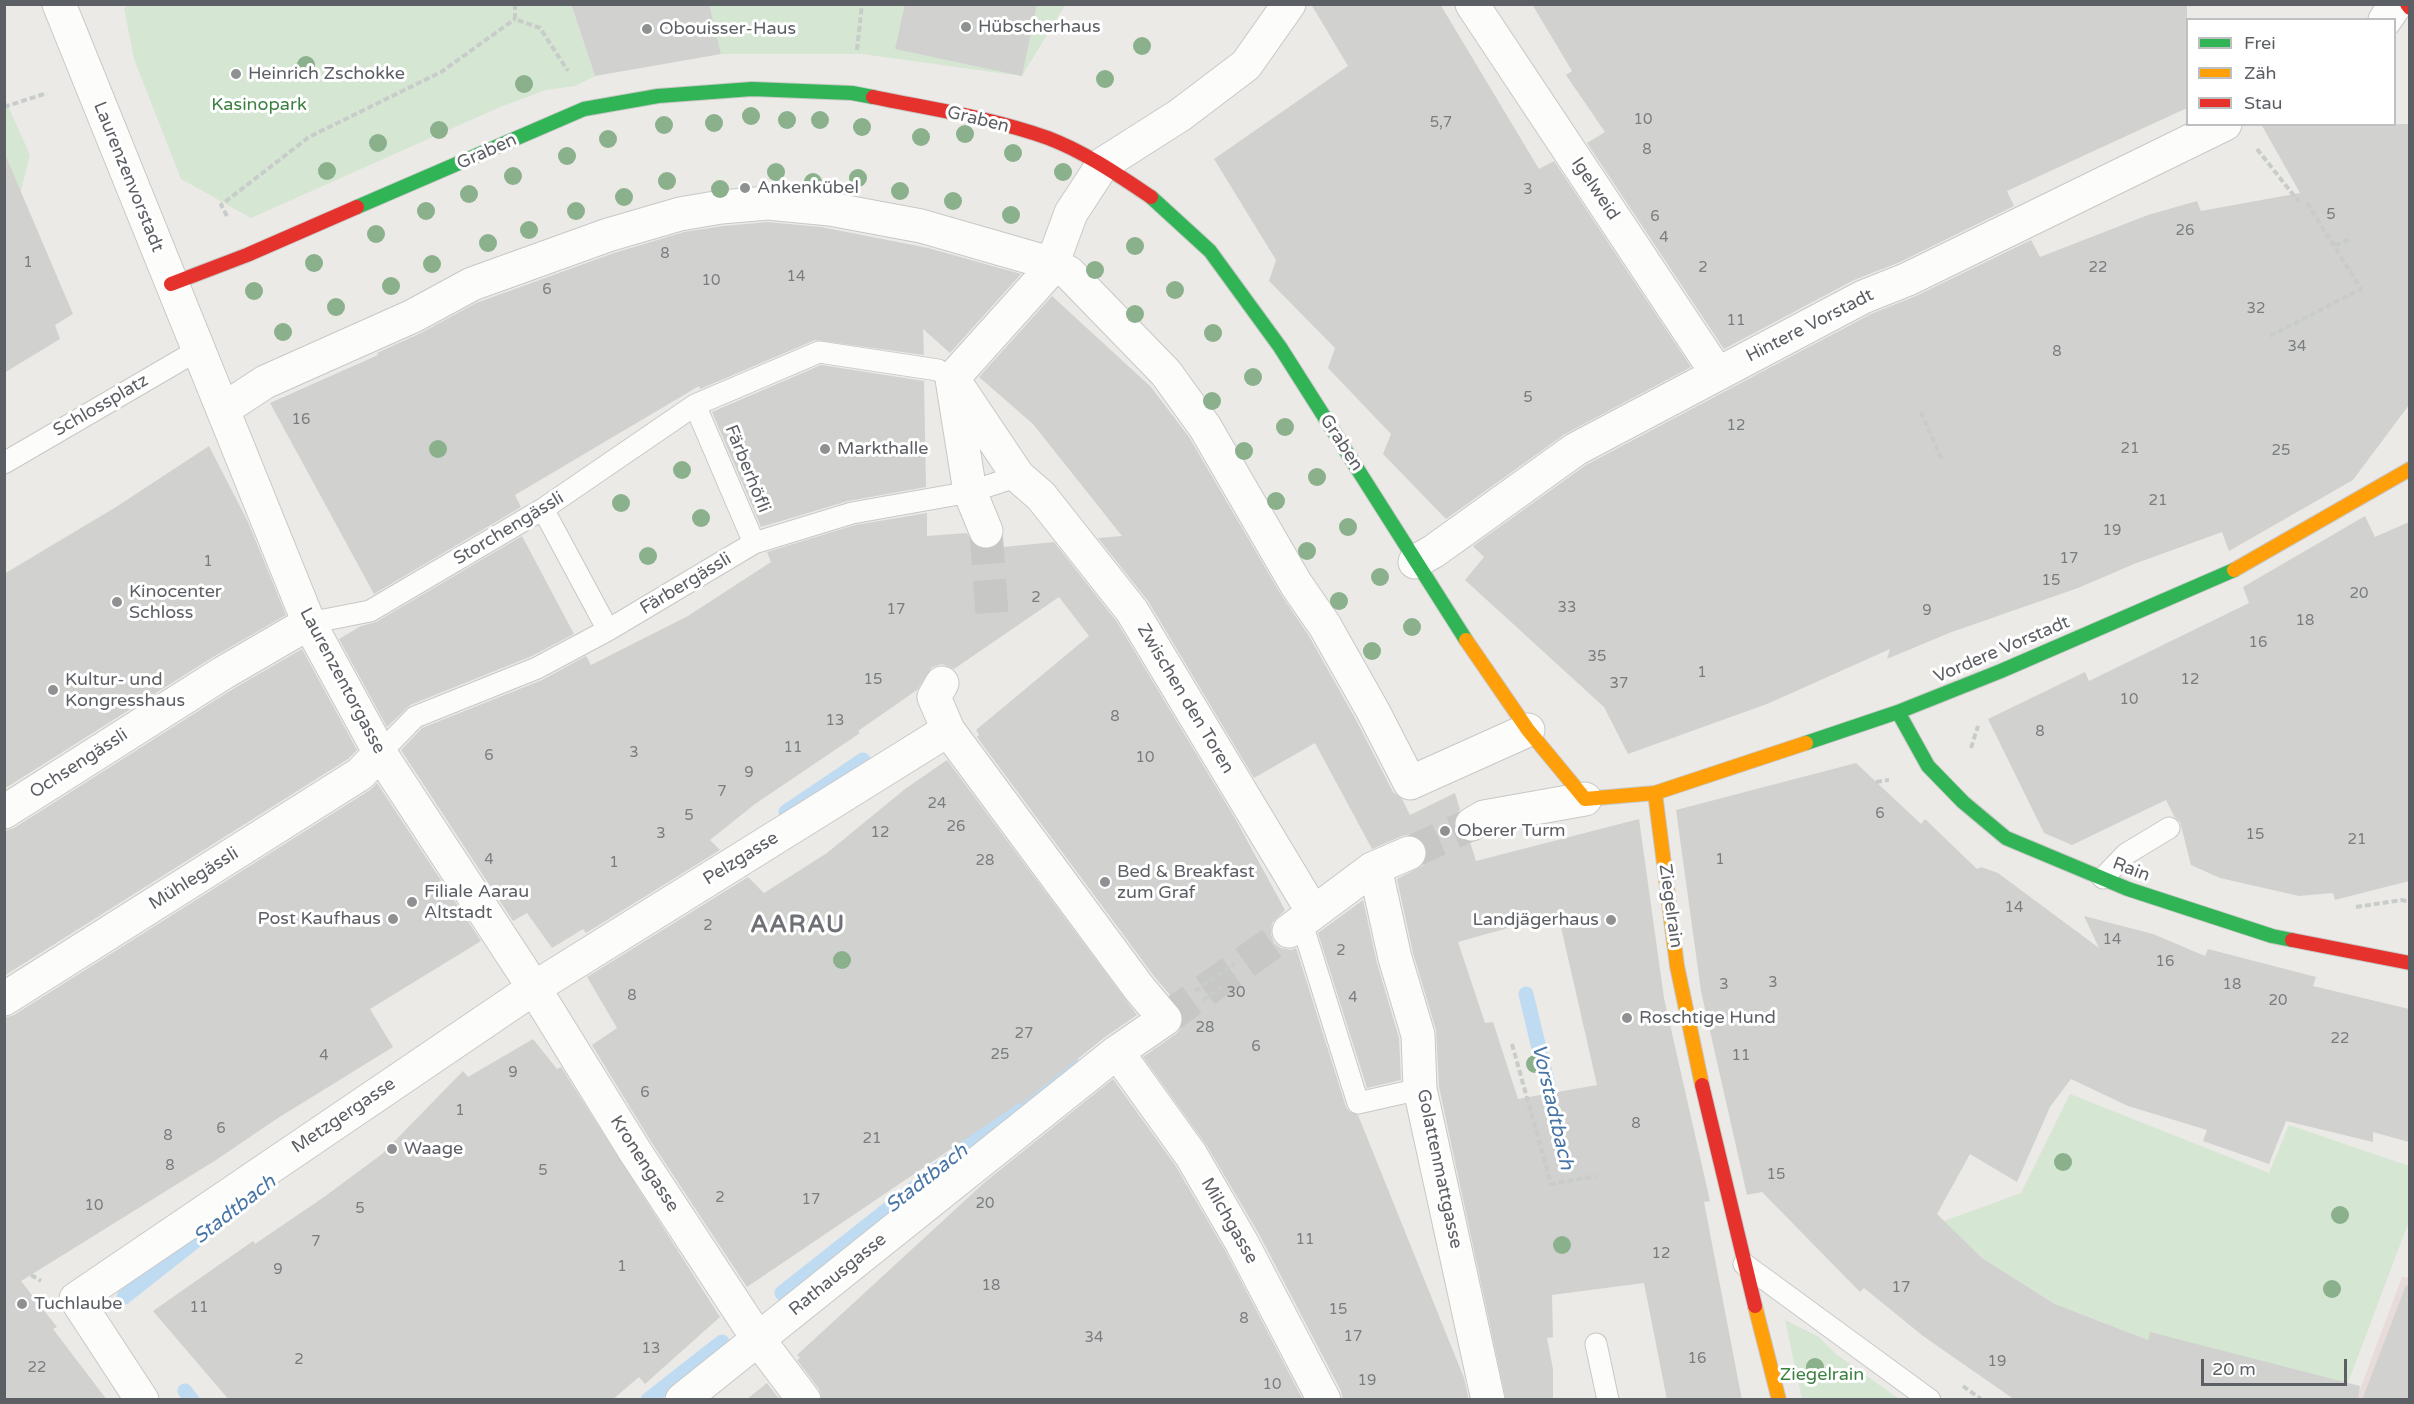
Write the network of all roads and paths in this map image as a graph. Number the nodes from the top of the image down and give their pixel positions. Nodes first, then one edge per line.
1 (59, 4) edge
2 (515, 4) edge
3 (1289, 4) edge
4 (1472, 4) edge
5 (2397, 4) edge
6 (2386, 18) edge
7 (515, 19) junction
8 (571, 77) dead end
9 (48, 93) dead end
10 (4, 106) edge
11 (2238, 133) edge
12 (1103, 164) junction
13 (2306, 201) dead end
14 (2299, 202) dead end
15 (221, 205) dead end
16 (2352, 239) dead end
17 (2335, 245) junction
18 (1053, 264) junction
19 (171, 284) junction
20 (2270, 336) dead end
21 (198, 350) junction
22 (1717, 373) junction
23 (952, 379) junction
24 (695, 405) junction
25 (224, 409) junction
26 (1921, 412) dead end
27 (1942, 460) dead end
28 (4, 463) edge
29 (2409, 469) edge
30 (1030, 486) junction
31 (970, 492) junction
32 (543, 509) junction
33 (986, 531) tunnel mouth
34 (754, 543) junction
35 (1415, 562) junction
36 (309, 623) junction
37 (608, 630) junction
38 (942, 683) dead end
39 (1898, 712) junction
40 (948, 730) junction
41 (1528, 730) junction
42 (380, 753) junction
43 (1655, 793) junction
44 (1585, 799) junction
45 (4, 812) edge
46 (1472, 824) tunnel mouth
47 (2169, 828) dead end
48 (1409, 852) tunnel mouth
49 (1372, 869) junction
50 (2103, 878) junction
51 (1300, 922) junction
52 (1234, 963) dead end
53 (2409, 963) edge
54 (534, 988) junction
55 (1190, 994) dead end
56 (4, 999) edge
57 (1512, 1044) dead end
58 (1116, 1052) junction
59 (1420, 1089) junction
60 (1596, 1176) dead end
61 (1744, 1264) junction
62 (758, 1339) junction
63 (1596, 1344) dead end
64 (142, 1400) edge
65 (682, 1400) edge
66 (804, 1400) edge
67 (1324, 1400) edge
68 (1488, 1400) edge
69 (1608, 1400) edge
70 (1779, 1400) edge
71 (1930, 1400) edge

1 - 19 street, Laurenzenvorstadt
2 - 7 path
3 - 12 street
4 - 22 street, Igelweid
5 - 6 street
7 - 8 path
7 - 15 path
9 - 10 path
11 - 14 path
11 - 22 street, Hintere Vorstadt
12 - 18 street
12 - 19 street, Graben
12 - 35 street, Graben
13 - 17 path
16 - 17 path
17 - 20 path
18 - 23 street
18 - 25 street
18 - 41 street
19 - 21 street, Laurenzenvorstadt
21 - 25 street, Laurenzentorgasse
21 - 28 lane, Schlossplatz
22 - 35 street, Hintere Vorstadt
23 - 24 lane, Storchengässli
23 - 30 street, Zwischen den Toren
23 - 31 street
24 - 32 lane, Storchengässli
24 - 34 lane
25 - 36 street, Laurenzentorgasse
26 - 27 path
29 - 39 street, Vordere Vorstadt
30 - 31 lane, Färbergässli
30 - 51 street, Zwischen den Toren
31 - 33 street
31 - 34 lane, Färbergässli
32 - 36 lane, Storchengässli
32 - 37 lane
34 - 37 lane, Färbergässli
35 - 41 street, Graben
36 - 42 street, Laurenzentorgasse
36 - 45 street, Ochsengässli
37 - 42 lane, Färbergässli
38 - 40 street
39 - 43 street, Vordere Vorstadt
39 - 50 street, Rain
40 - 54 street, Pelzgasse
40 - 58 street, Rathausgasse
41 - 44 street, Graben
42 - 54 street, Laurenzentorgasse
42 - 56 street, Mühlegässli
43 - 44 street, Vordere Vorstadt
43 - 61 street, Ziegelrain
44 - 46 street
47 - 50 lane
48 - 49 street
49 - 51 street
49 - 59 street, Golattenmattgasse
50 - 53 street, Rain
51 - 59 lane
52 - 55 path
54 - 62 street, Kronengasse
54 - 64 street, Metzgergasse
57 - 60 path
58 - 62 street, Rathausgasse
58 - 67 street, Milchgasse
59 - 68 street, Golattenmattgasse
61 - 70 street, Ziegelrain
61 - 71 lane
62 - 65 street, Rathausgasse
62 - 66 street, Kronengasse
63 - 69 lane

